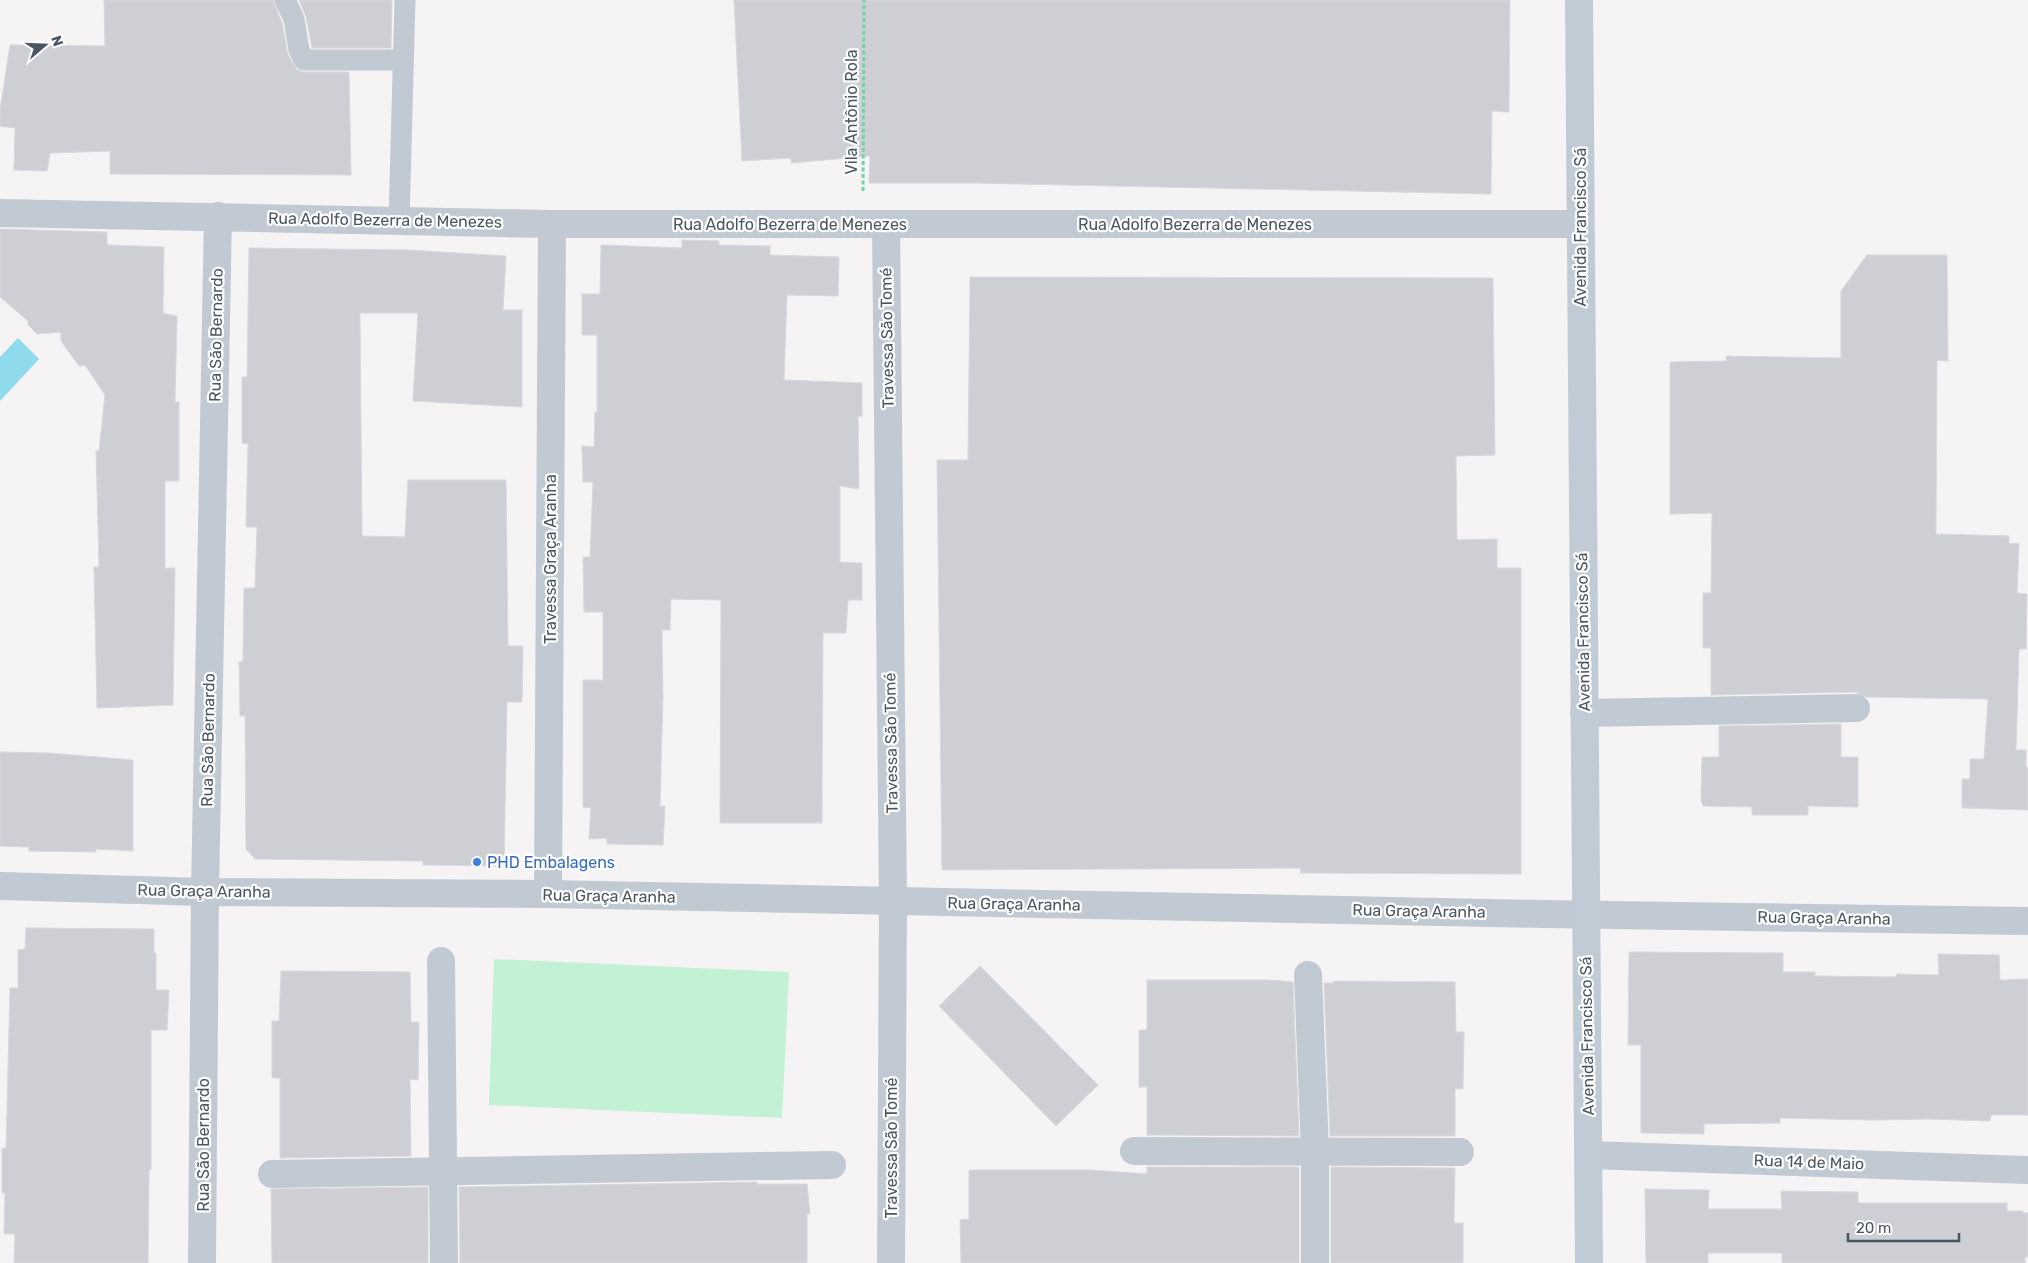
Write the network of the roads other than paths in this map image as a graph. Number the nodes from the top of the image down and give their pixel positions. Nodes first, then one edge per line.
1 (285, 0) edge
2 (405, 0) edge
3 (1579, 0) edge
4 (403, 60) junction
5 (0, 213) edge
6 (218, 216) junction
7 (399, 221) junction
8 (552, 224) junction
9 (874, 224) junction
10 (1580, 224) junction
11 (1856, 708) dead end
12 (1584, 713) junction
13 (0, 886) edge
14 (205, 892) junction
15 (548, 894) junction
16 (893, 902) junction
17 (1586, 914) junction
18 (2028, 921) edge
19 (440, 961) dead end
20 (1308, 975) dead end
21 (1134, 1151) dead end
22 (1315, 1152) junction
23 (1460, 1152) dead end
24 (1589, 1155) junction
25 (832, 1165) dead end
26 (2028, 1170) edge
27 (442, 1171) junction
28 (272, 1174) dead end
29 (202, 1263) edge
30 (444, 1263) edge
31 (891, 1263) edge
32 (1315, 1263) edge
33 (1590, 1263) edge

1 - 4 lane
2 - 4 lane
3 - 10 main road, Avenida Francisco Sá
4 - 7 lane
5 - 6 street, Rua Adolfo Bezerra de Menezes
6 - 7 street, Rua Adolfo Bezerra de Menezes
6 - 14 street, Rua São Bernardo
7 - 8 street, Rua Adolfo Bezerra de Menezes
8 - 9 street, Rua Adolfo Bezerra de Menezes
8 - 15 street, Travessa Graça Aranha
9 - 10 street, Rua Adolfo Bezerra de Menezes
9 - 16 street, Travessa São Tomé
10 - 12 main road, Avenida Francisco Sá
11 - 12 street
12 - 17 main road, Avenida Francisco Sá
13 - 14 street, Rua Graça Aranha
14 - 15 street, Rua Graça Aranha
14 - 29 street, Rua São Bernardo
15 - 16 street, Rua Graça Aranha
16 - 17 street, Rua Graça Aranha
16 - 31 street, Travessa São Tomé
17 - 18 street, Rua Graça Aranha
17 - 24 main road, Avenida Francisco Sá
19 - 27 street
20 - 22 street
21 - 22 street
22 - 23 street
22 - 32 street
24 - 26 street, Rua 14 de Maio
24 - 33 main road, Avenida Francisco Sá
25 - 27 street
27 - 28 street
27 - 30 street

